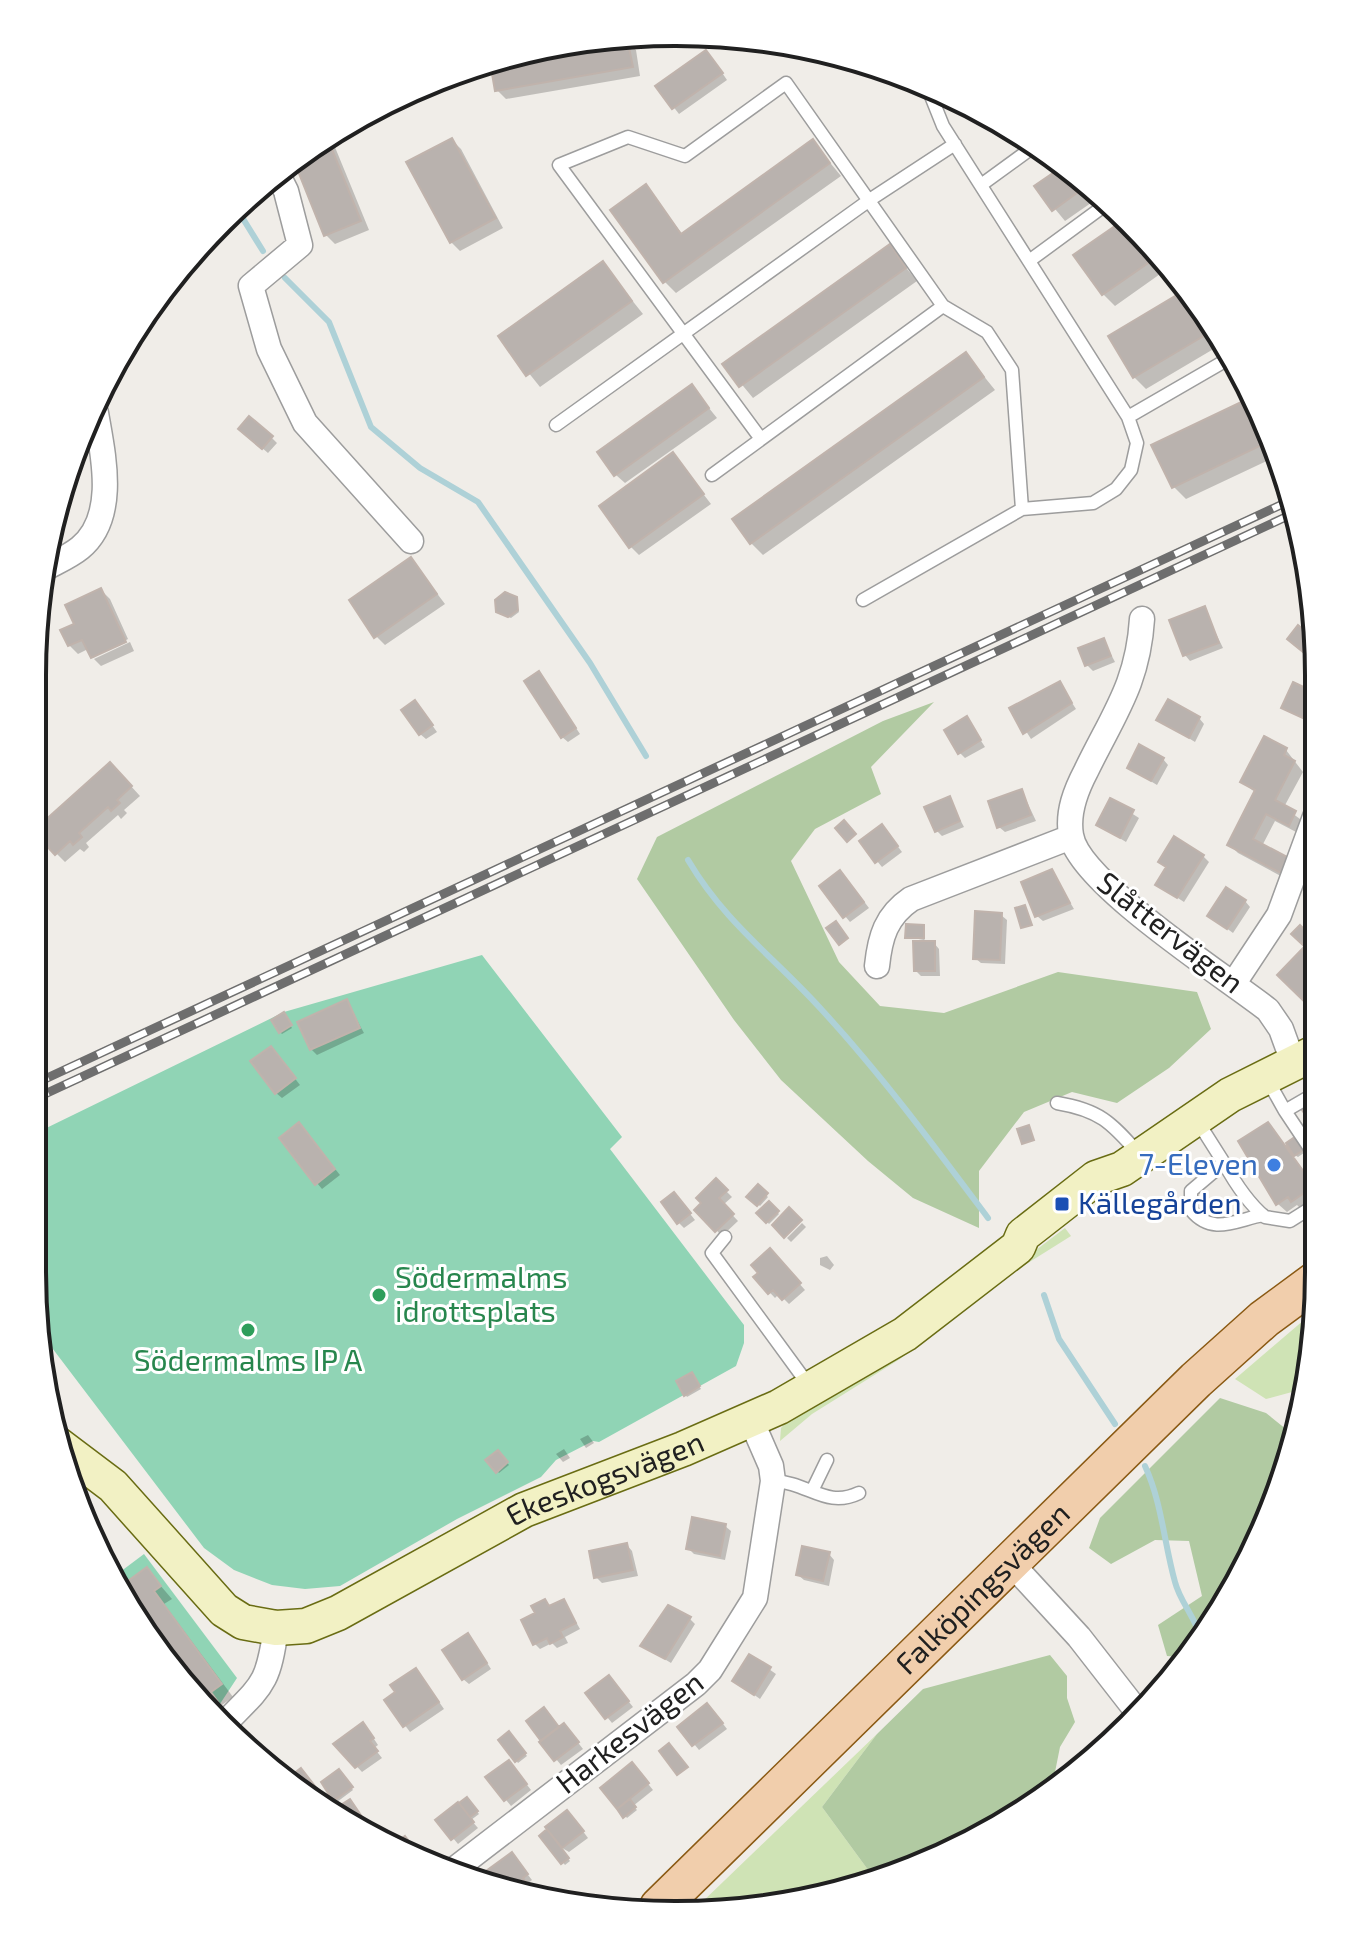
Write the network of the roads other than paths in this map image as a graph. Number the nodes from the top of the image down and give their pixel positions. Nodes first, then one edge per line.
1 (933, 102) edge
2 (955, 144) junction
3 (1026, 152) edge
4 (282, 184) edge
5 (981, 185) junction
6 (871, 199) junction
7 (1099, 210) edge
8 (1029, 261) junction
9 (943, 306) junction
10 (683, 334) junction
11 (1222, 363) edge
12 (1128, 417) junction
13 (556, 425) dead end
14 (98, 426) edge
15 (761, 439) junction
16 (712, 475) dead end
17 (1022, 509) junction
18 (411, 541) dead end
19 (57, 561) edge
20 (863, 600) dead end
21 (1142, 619) dead end
22 (1071, 837) junction
23 (1305, 844) edge
24 (877, 966) dead end
25 (1234, 983) junction
26 (1292, 1063) edge
27 (1305, 1099) edge
28 (1057, 1103) dead end
29 (1285, 1111) junction
30 (1195, 1118) junction
31 (1305, 1141) edge
32 (1131, 1162) junction
33 (1224, 1163) junction
34 (1305, 1212) edge
35 (1263, 1215) junction
36 (725, 1237) dead end
37 (1305, 1289) edge
38 (811, 1389) junction
39 (751, 1420) junction
40 (74, 1456) edge
41 (827, 1460) dead end
42 (773, 1481) junction
43 (812, 1491) junction
44 (859, 1493) dead end
45 (1010, 1562) junction
46 (276, 1628) junction
47 (1132, 1705) edge
48 (230, 1717) edge
49 (462, 1864) edge
50 (665, 1901) edge

1 - 2 lane
2 - 5 lane
2 - 6 lane
3 - 5 lane
4 - 18 street
5 - 8 lane
6 - 9 lane
6 - 10 lane
6 - 10 lane
7 - 8 lane
8 - 12 lane
9 - 15 lane
9 - 17 lane
10 - 13 lane
10 - 15 lane
11 - 12 lane
12 - 17 lane
14 - 19 street
15 - 16 lane
17 - 20 lane
21 - 22 street
22 - 24 street
22 - 25 street, Slåttervägen
23 - 25 street
25 - 26 street, Slåttervägen
26 - 29 lane
26 - 30 street, Ekeskogsvägen
27 - 29 lane
28 - 32 lane
29 - 31 lane
30 - 32 street, Ekeskogsvägen
30 - 33 lane
32 - 38 street, Ekeskogsvägen
33 - 35 lane
33 - 35 lane
34 - 35 lane
36 - 38 lane
37 - 45 main road, Falköpingsvägen
38 - 39 street, Ekeskogsvägen
39 - 42 street, Harkesvägen
39 - 46 street, Ekeskogsvägen
40 - 46 street
41 - 43 lane
42 - 43 lane
42 - 49 street, Harkesvägen
43 - 44 lane
45 - 47 street
45 - 50 main road, Falköpingsvägen
46 - 48 street

